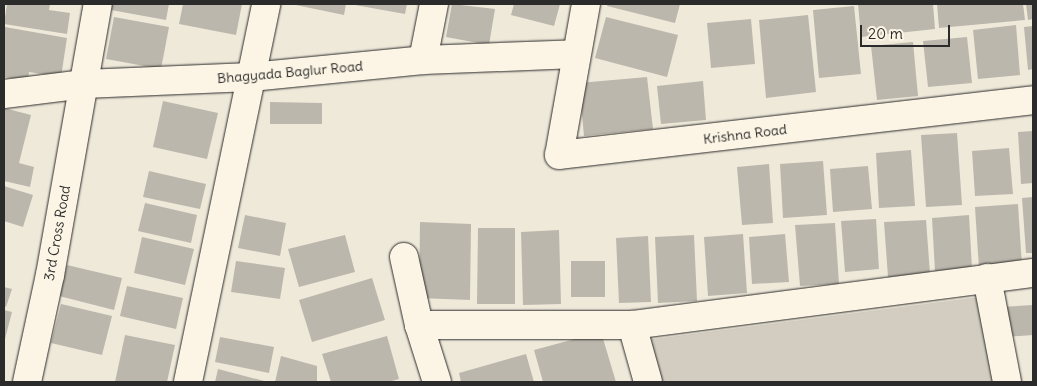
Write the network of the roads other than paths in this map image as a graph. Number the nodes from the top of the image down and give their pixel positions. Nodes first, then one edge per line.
1 (98, 4) edge
2 (266, 4) edge
3 (434, 4) edge
4 (586, 4) edge
5 (576, 54) junction
6 (423, 60) junction
7 (252, 78) junction
8 (84, 84) junction
9 (4, 94) edge
10 (1033, 100) edge
11 (404, 257) dead end
12 (1033, 273) edge
13 (987, 278) junction
14 (419, 325) junction
15 (632, 325) junction
16 (27, 382) edge
17 (188, 382) edge
18 (437, 382) edge
19 (648, 382) edge
20 (1008, 382) edge

1 - 8 street, 3rd Cross Road
2 - 7 street
3 - 6 street
4 - 5 street
5 - 6 street, Bhagyada Baglur Road
5 - 10 street, Krishna Road
6 - 7 street, Bhagyada Baglur Road
7 - 8 street, Bhagyada Baglur Road
7 - 17 street
8 - 9 street, Bhagyada Baglur Road
8 - 16 street, 3rd Cross Road
11 - 14 street
12 - 13 street
13 - 15 street
13 - 20 street
14 - 15 street
14 - 18 street
15 - 19 street

